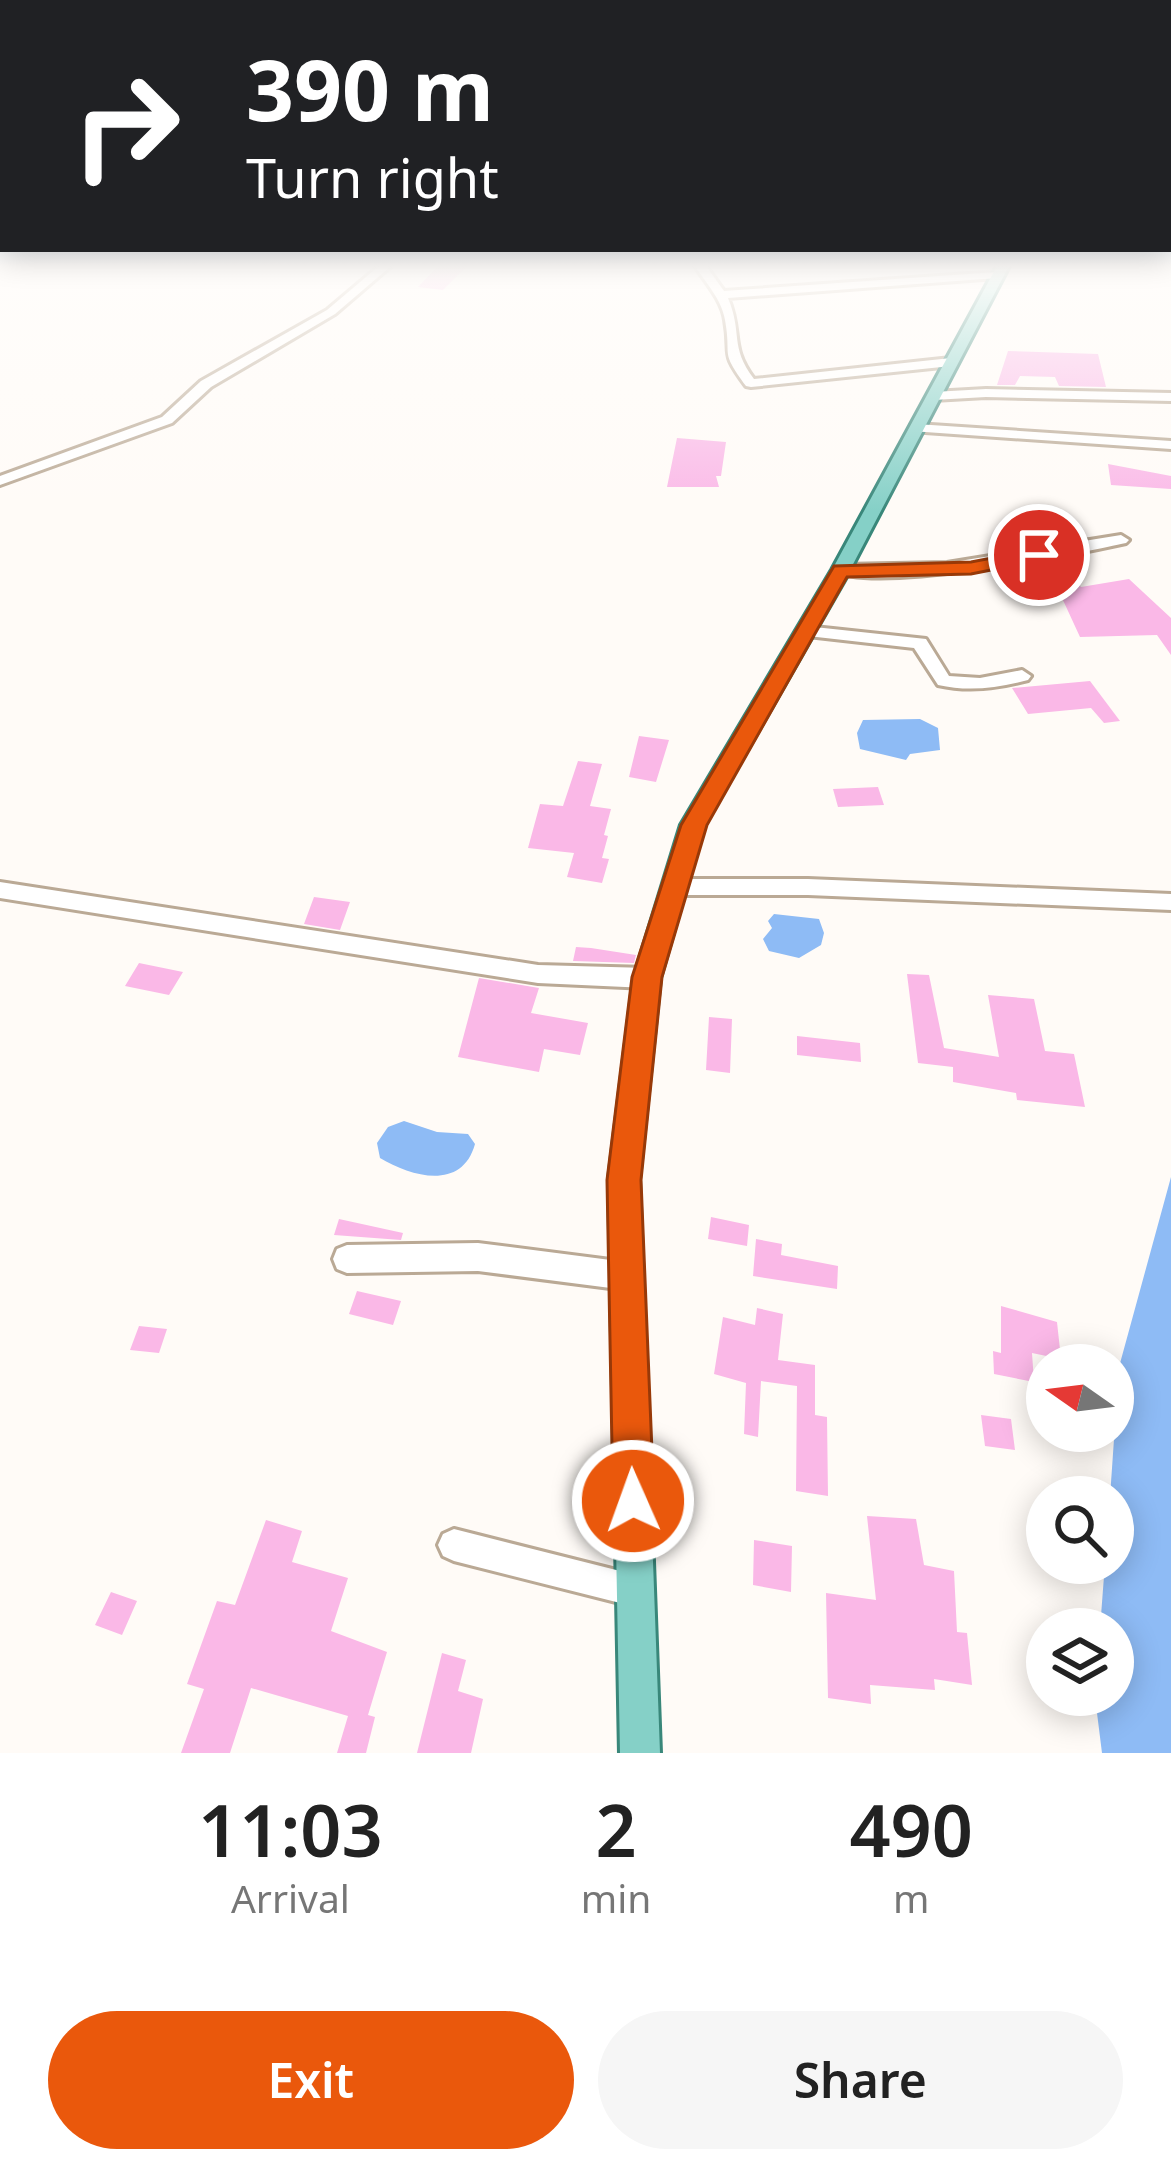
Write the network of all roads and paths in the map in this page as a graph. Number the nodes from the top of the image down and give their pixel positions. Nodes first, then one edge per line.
1 (268, 348) edge
2 (731, 348) edge
3 (959, 348) edge
4 (951, 362) junction
5 (932, 396) junction
6 (1171, 397) edge
7 (916, 428) junction
8 (1171, 445) edge
9 (0, 481) edge
10 (1121, 540) dead end
11 (841, 570) junction
12 (806, 632) junction
13 (1022, 676) dead end
14 (674, 887) junction
15 (0, 890) edge
16 (1171, 902) edge
17 (647, 977) junction
18 (347, 1259) dead end
19 (626, 1276) junction
20 (454, 1545) dead end
21 (636, 1591) junction
22 (640, 1753) edge

1 - 9 street
2 - 4 street
3 - 4 main road
4 - 5 main road
5 - 6 street
5 - 7 main road
7 - 8 street
7 - 11 main road
10 - 11 street
11 - 12 main road
12 - 13 street
12 - 14 main road
14 - 16 street
14 - 17 main road
15 - 17 street
17 - 19 main road
18 - 19 street
19 - 21 main road
20 - 21 street
21 - 22 main road

